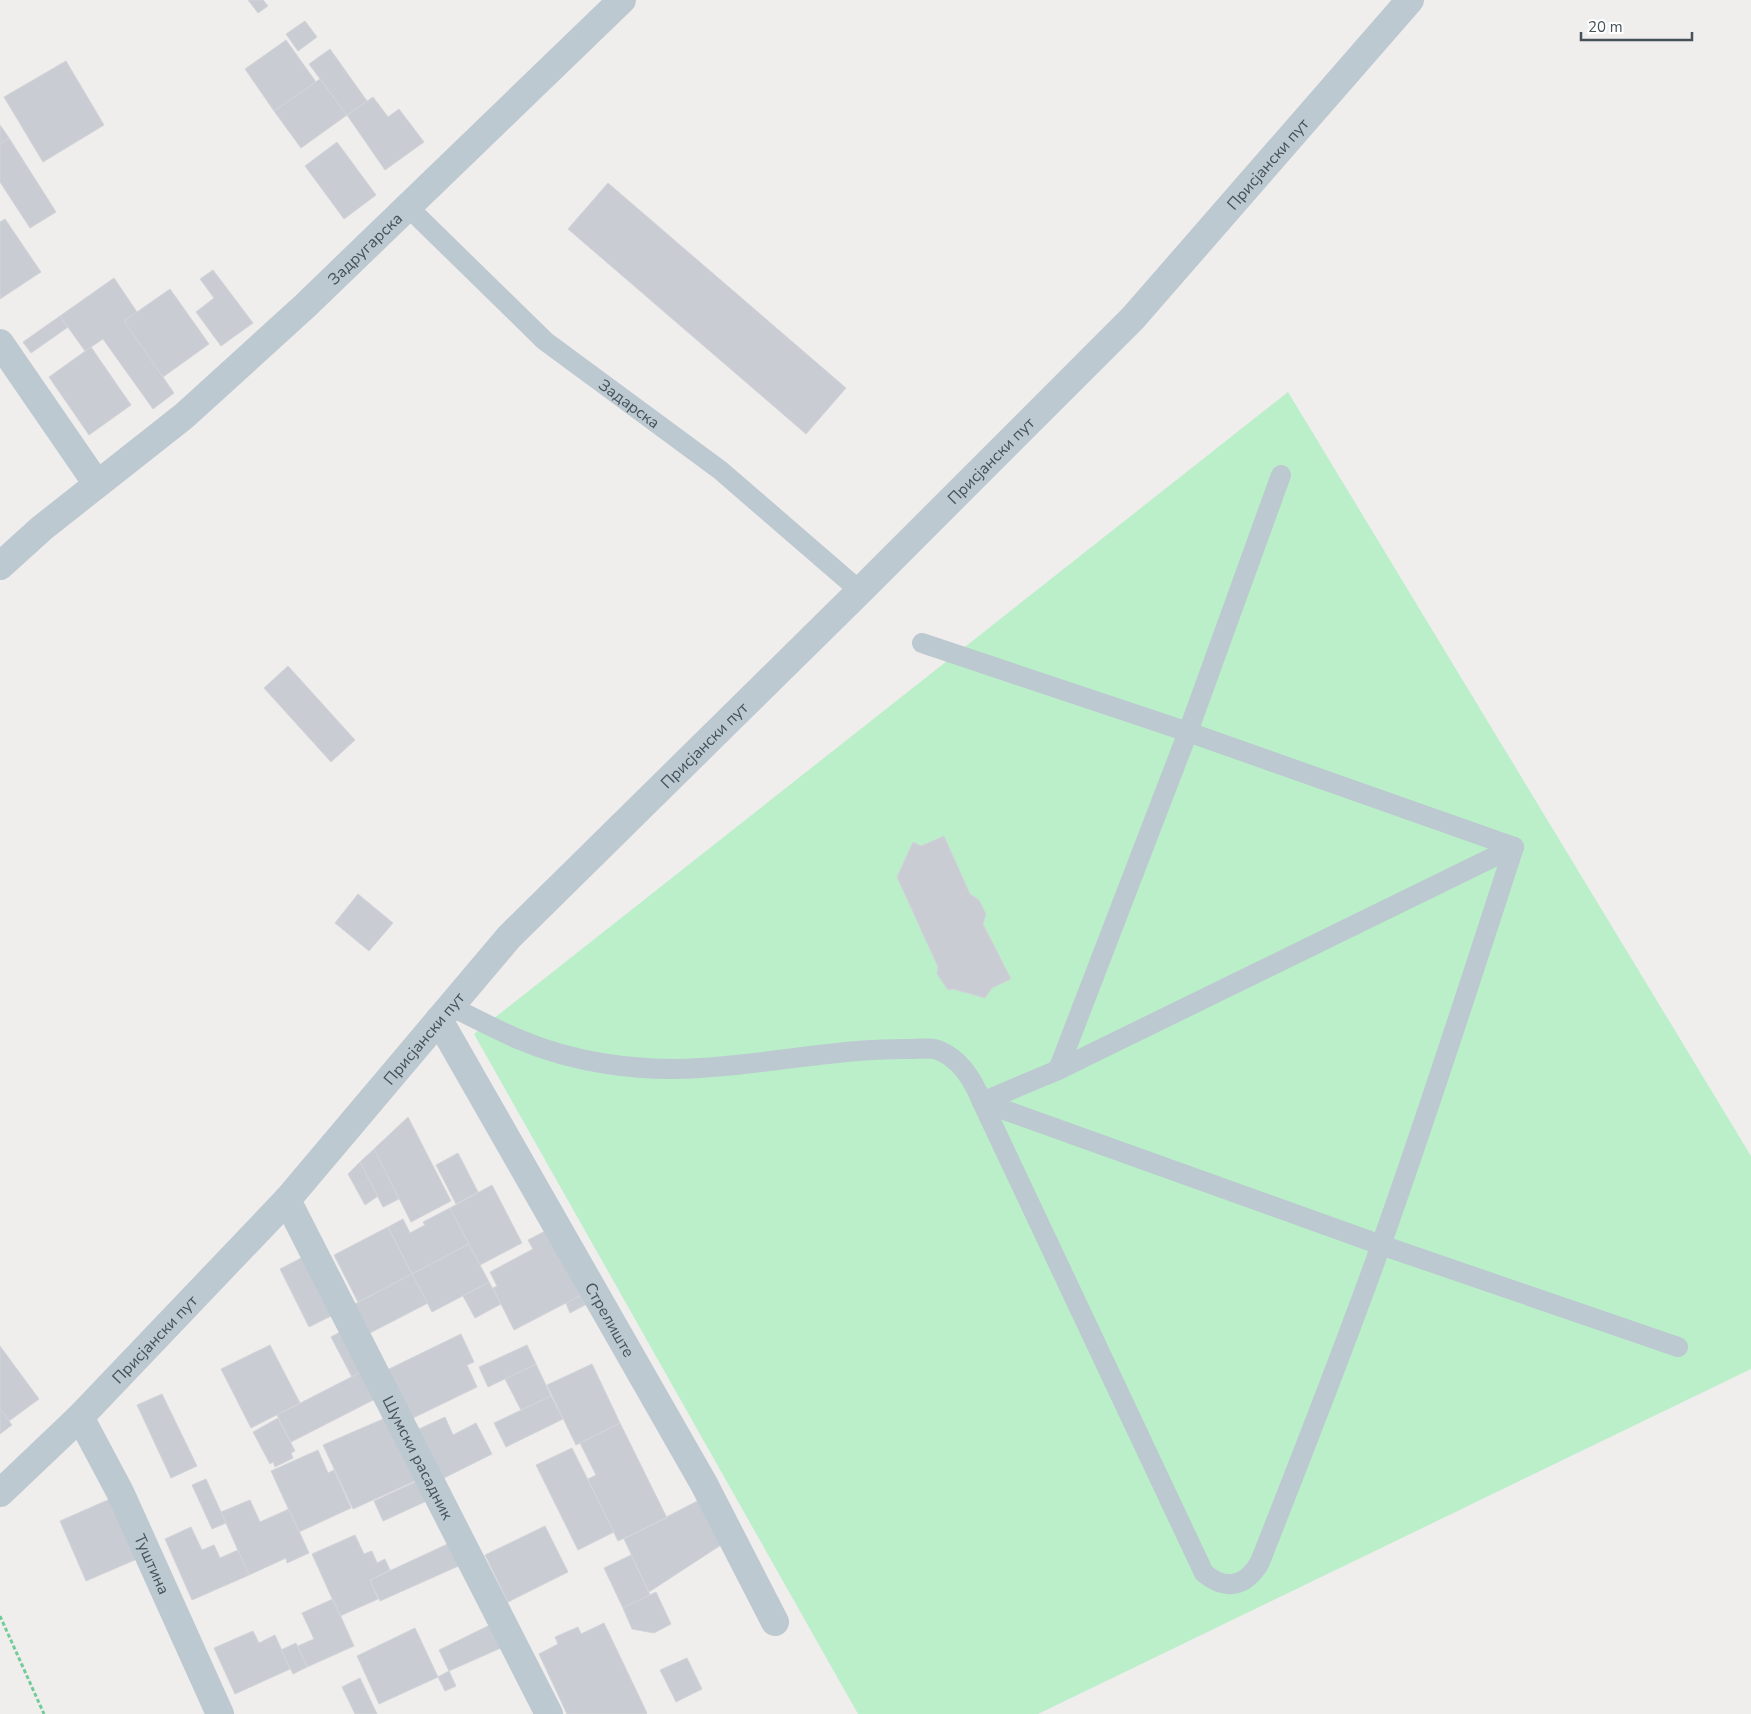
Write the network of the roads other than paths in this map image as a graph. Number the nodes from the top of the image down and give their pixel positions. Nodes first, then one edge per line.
1 (622, 0) edge
2 (1410, 0) edge
3 (407, 206) junction
4 (0, 343) edge
5 (1281, 475) dead end
6 (97, 484) junction
7 (0, 566) edge
8 (860, 591) junction
9 (922, 643) dead end
10 (1188, 732) junction
11 (1514, 847) junction
12 (444, 1013) junction
13 (1058, 1070) junction
14 (982, 1102) junction
15 (287, 1200) junction
16 (1381, 1245) junction
17 (1678, 1347) dead end
18 (80, 1417) junction
19 (0, 1493) edge
20 (775, 1622) dead end
21 (220, 1714) edge
22 (549, 1714) edge

1 - 3 street, Задругарска
2 - 8 street, Присјански пут
3 - 6 street, Задругарска
3 - 8 lane, Задарска
4 - 6 street
5 - 10 lane
6 - 7 street, Задругарска
8 - 12 street, Присјански пут
9 - 10 lane
10 - 11 lane
10 - 13 lane
11 - 13 lane
11 - 16 lane
12 - 14 lane
12 - 15 street, Присјански пут
12 - 20 street, Стрелиште
13 - 14 lane
14 - 16 lane
14 - 16 lane
15 - 18 street, Присјански пут
15 - 22 street, Шумски расадник
16 - 17 lane
18 - 19 street, Присјански пут
18 - 21 street, Туштина

